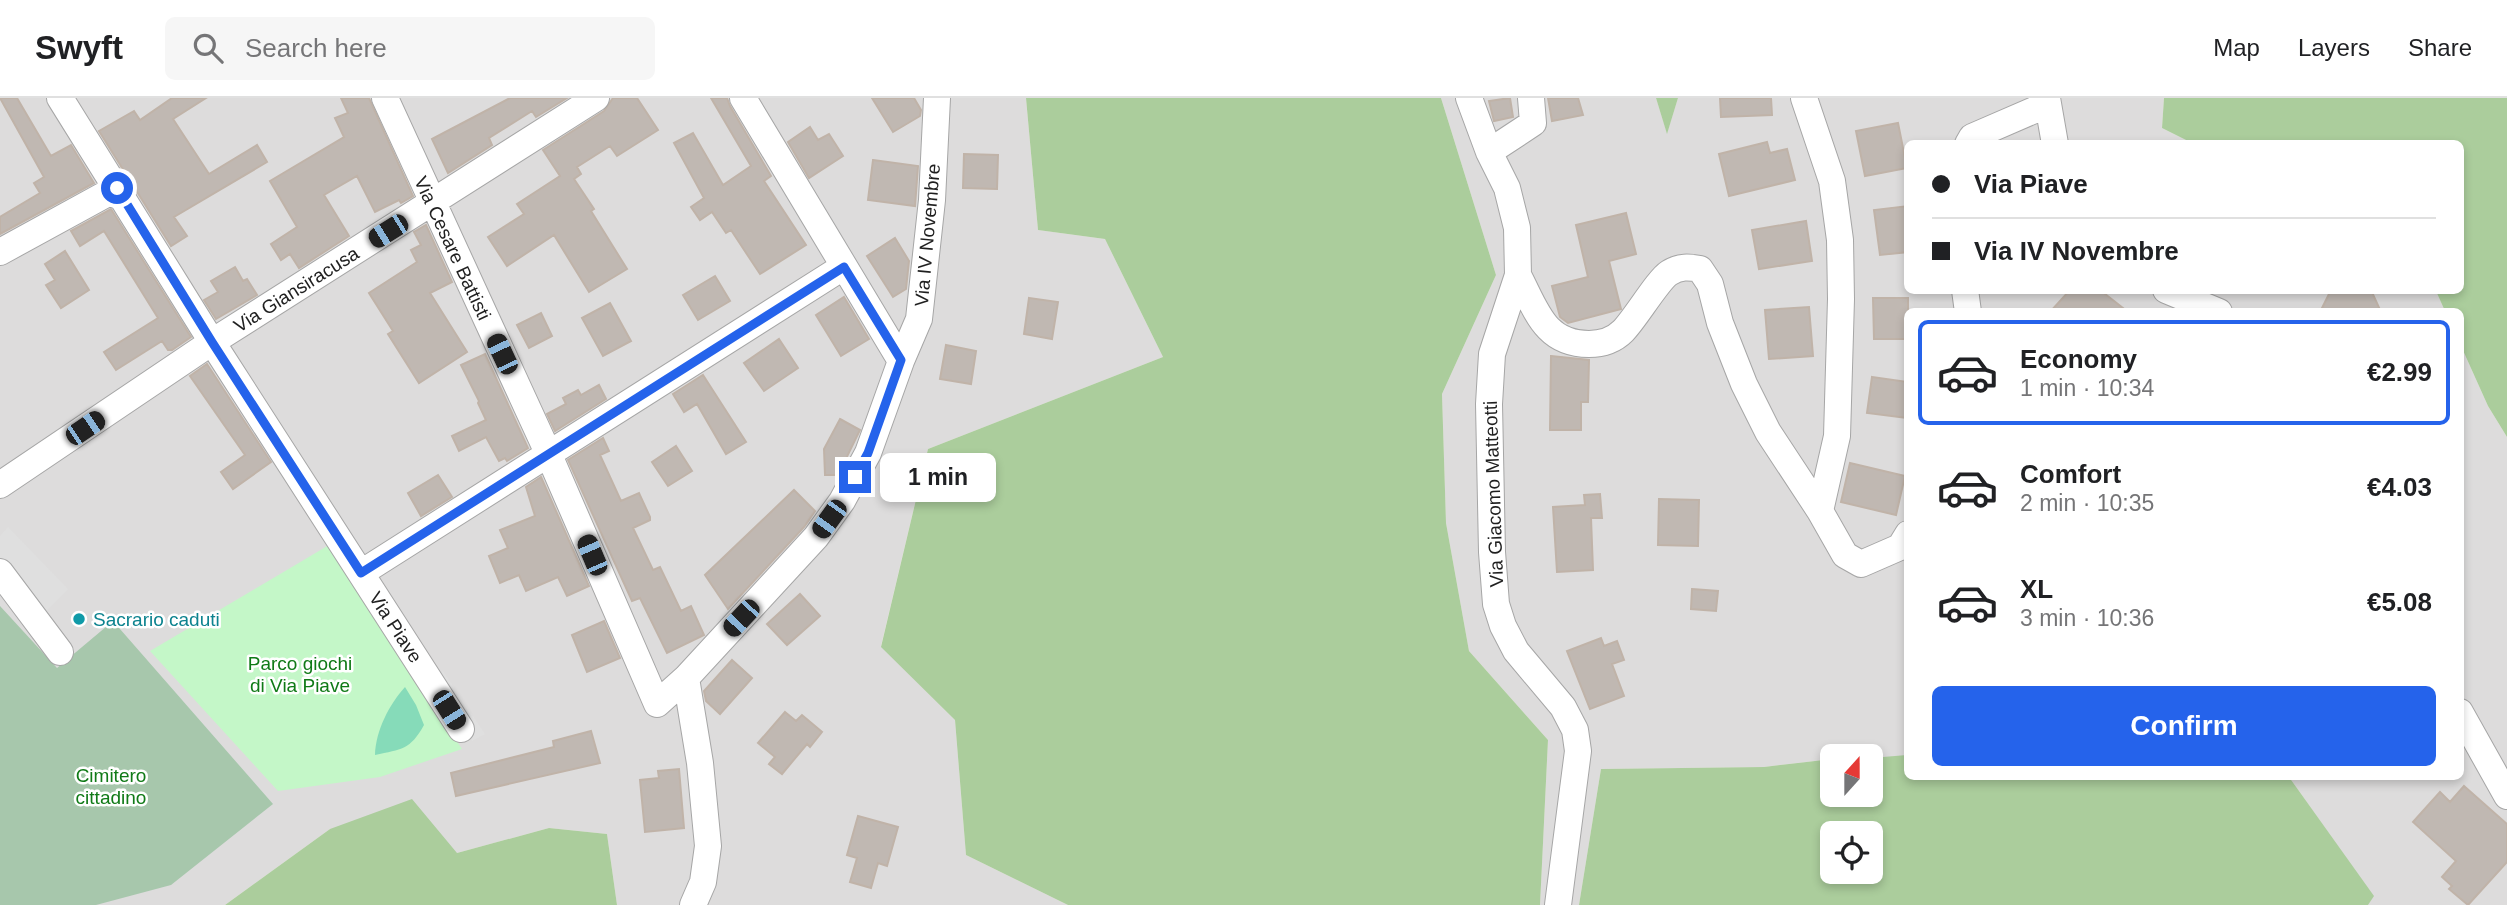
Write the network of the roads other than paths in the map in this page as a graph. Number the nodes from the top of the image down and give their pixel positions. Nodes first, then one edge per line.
1 (60, 98) edge
2 (385, 98) edge
3 (596, 98) edge
4 (743, 98) edge
5 (937, 98) edge
6 (1469, 98) edge
7 (1531, 98) edge
8 (1804, 98) edge
9 (2046, 101) edge
10 (1970, 140) edge
11 (2054, 140) edge
12 (1489, 152) junction
13 (117, 188) junction
14 (432, 203) junction
15 (0, 252) edge
16 (844, 267) junction
17 (1518, 275) junction
18 (2176, 294) edge
19 (2209, 308) edge
20 (212, 342) junction
21 (901, 360) junction
22 (549, 455) junction
23 (0, 485) edge
24 (1820, 511) junction
25 (1904, 540) edge
26 (0, 572) edge
27 (361, 573) junction
28 (60, 652) dead end
29 (686, 678) junction
30 (657, 704) joint
31 (2464, 719) edge
32 (461, 729) dead end
33 (2507, 796) edge
34 (693, 905) edge
35 (1558, 905) edge

1 - 13 street, Via Piave
2 - 14 street, Via Cesare Battisti
3 - 14 street, Via Giansiracusa
4 - 16 street
5 - 21 street, Via IV Novembre
6 - 12 street, Via Giacomo Matteotti
7 - 12 street
8 - 24 street
9 - 10 street
9 - 11 street
12 - 17 street, Via Giacomo Matteotti
13 - 15 street
13 - 20 street, Via Piave
14 - 20 street, Via Giansiracusa
14 - 22 street, Via Cesare Battisti
16 - 21 street
16 - 22 street
17 - 24 street
17 - 35 street, Via Giacomo Matteotti
18 - 19 street
20 - 23 street, Via Giansiracusa
20 - 27 street, Via Piave
21 - 29 street, Via IV Novembre
22 - 27 street
22 - 30 street, Via Cesare Battisti
24 - 25 street
26 - 28 street
27 - 32 street, Via Piave
29 - 30 street, Via IV Novembre
29 - 34 street
31 - 33 street

